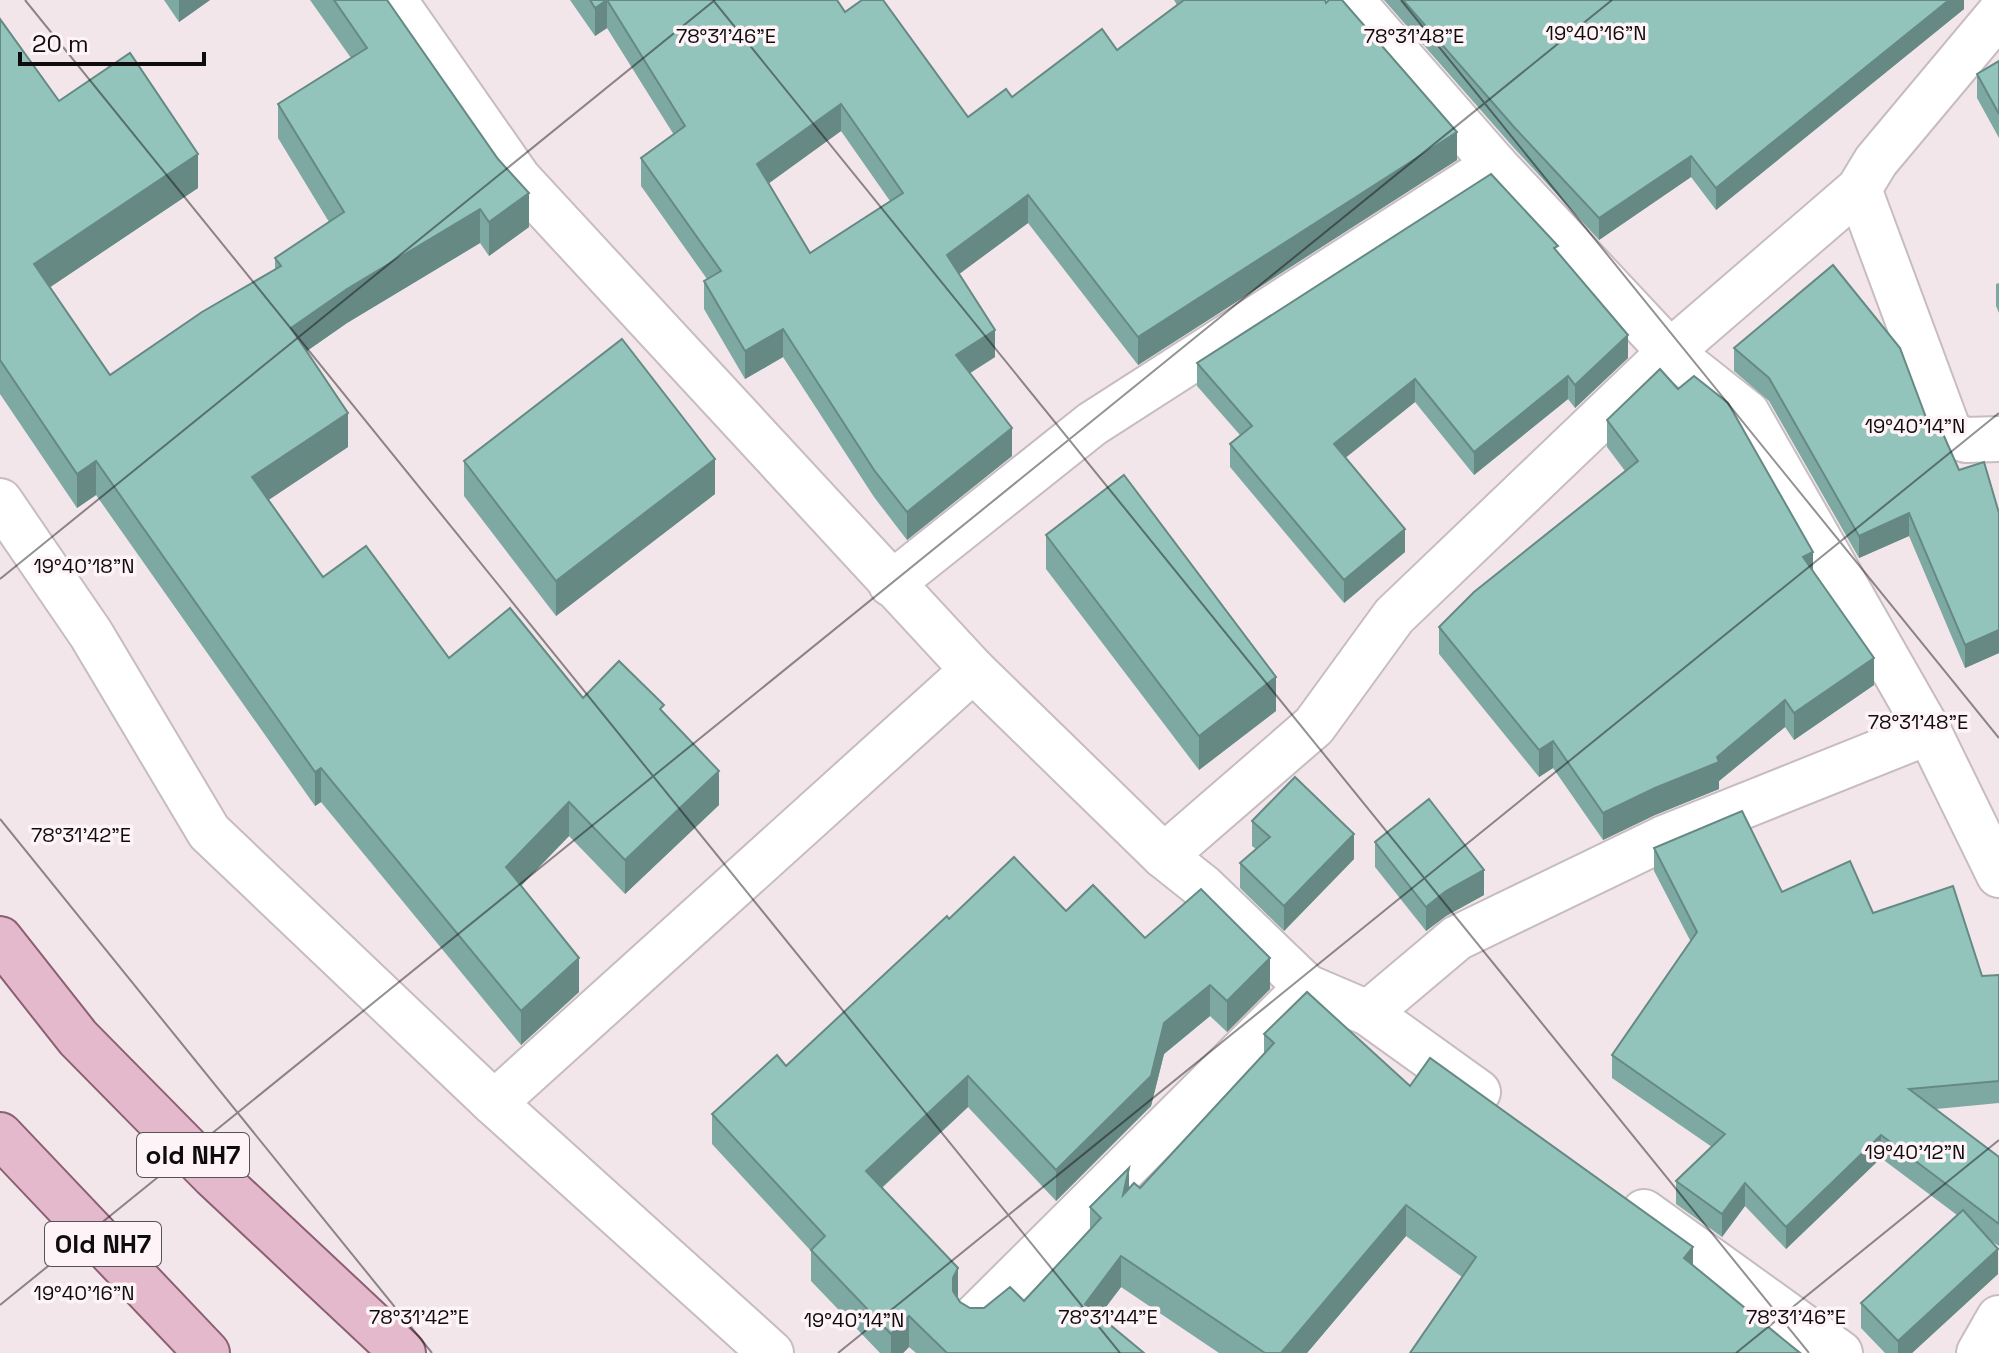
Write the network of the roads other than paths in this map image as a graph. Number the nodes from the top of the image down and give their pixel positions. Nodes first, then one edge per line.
1 (394, 0) edge
2 (1351, 0) edge
3 (1999, 14) edge
4 (1495, 165) junction
5 (1859, 189) junction
6 (1670, 352) junction
7 (1999, 439) edge
8 (0, 501) edge
9 (891, 584) junction
10 (973, 670) junction
11 (1929, 732) junction
12 (1164, 856) junction
13 (1999, 875) edge
14 (0, 939) edge
15 (1307, 987) junction
16 (1368, 1013) junction
17 (494, 1103) junction
18 (1511, 1116) edge
19 (0, 1135) edge
20 (1614, 1191) edge
21 (977, 1315) edge
22 (1999, 1318) edge
23 (207, 1353) edge
24 (403, 1353) edge
25 (771, 1353) edge
26 (1840, 1353) edge
27 (1979, 1353) edge

1 - 9 street
2 - 4 street
3 - 5 street
4 - 6 street
4 - 9 street
5 - 6 street
5 - 7 street
6 - 11 street
6 - 12 street
8 - 17 street
9 - 10 street
10 - 12 street
10 - 17 street
11 - 13 street
11 - 16 street
12 - 15 street
14 - 24 main road, old NH7
15 - 16 street
15 - 21 street
16 - 18 street
17 - 25 street
19 - 23 main road, Old NH7
20 - 26 street
22 - 27 street

